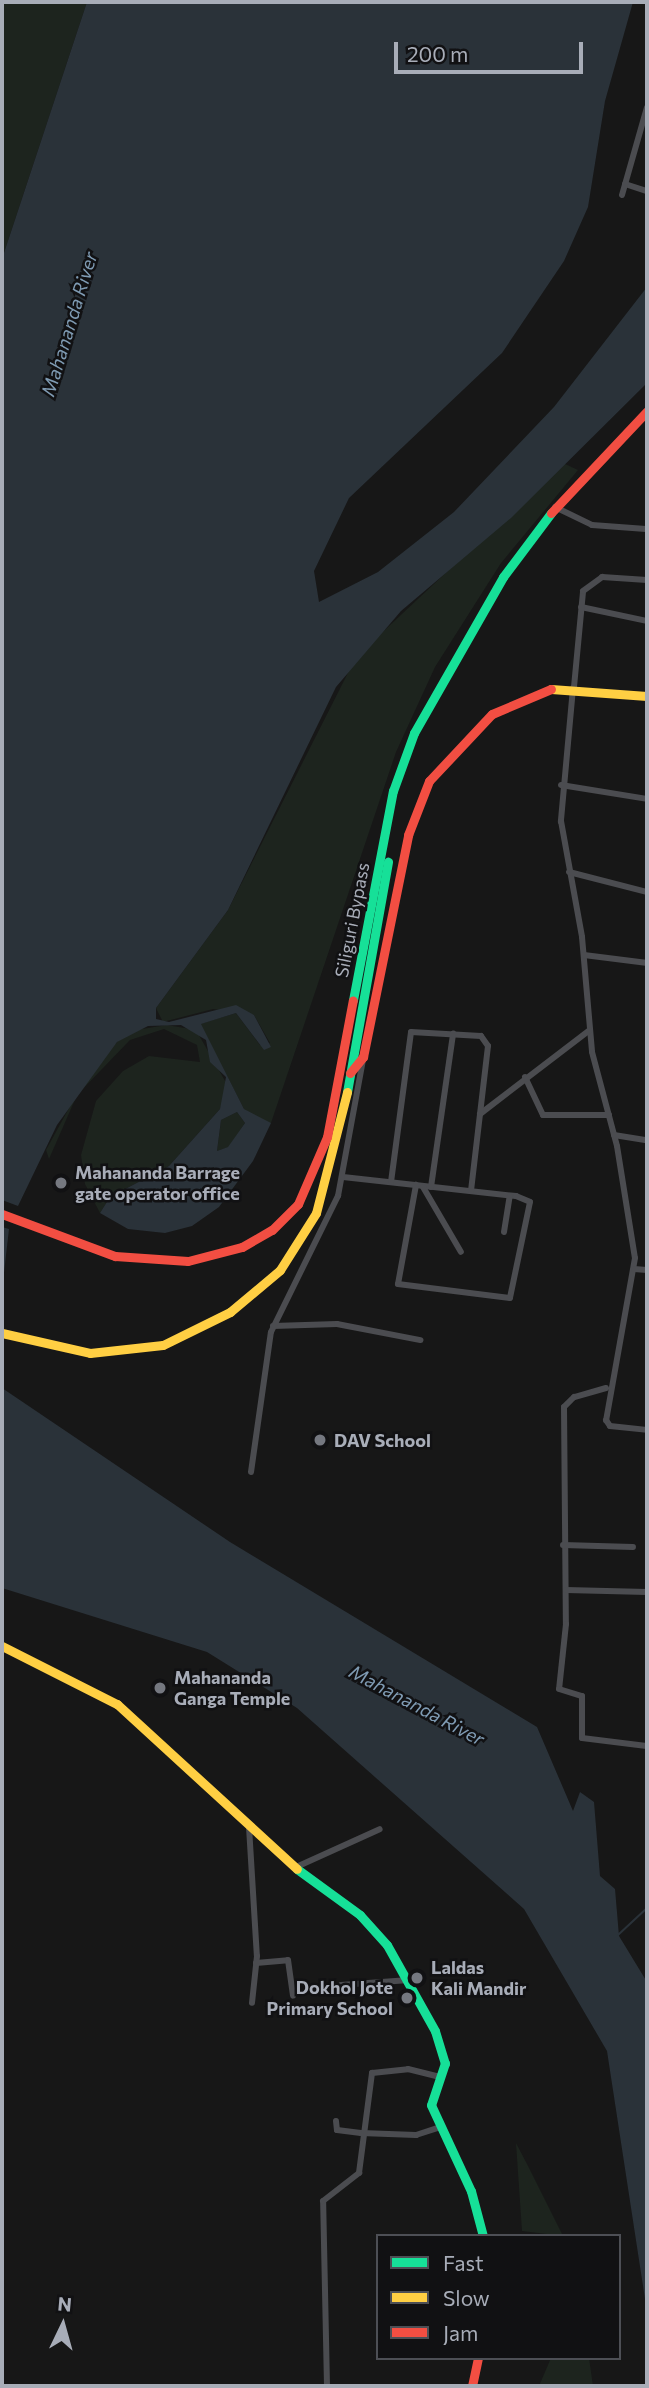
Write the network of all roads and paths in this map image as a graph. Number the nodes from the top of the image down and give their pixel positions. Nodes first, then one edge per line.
1 (647, 107) edge
2 (646, 117) edge
3 (637, 145) junction
4 (647, 149) edge
5 (625, 184) junction
6 (647, 191) edge
7 (622, 195) dead end
8 (647, 411) edge
9 (555, 507) junction
10 (646, 529) edge
11 (647, 580) edge
12 (581, 607) junction
13 (647, 621) edge
14 (574, 687) junction
15 (647, 696) edge
16 (408, 751) junction
17 (561, 785) junction
18 (647, 799) edge
19 (569, 872) junction
20 (647, 892) edge
21 (584, 955) junction
22 (647, 963) edge
23 (590, 1030) junction
24 (453, 1034) junction
25 (363, 1057) junction
26 (351, 1073) junction
27 (525, 1077) junction
28 (480, 1114) junction
29 (609, 1115) junction
30 (614, 1135) junction
31 (647, 1140) edge
32 (343, 1177) junction
33 (391, 1182) junction
34 (423, 1187) junction
35 (471, 1191) junction
36 (510, 1196) junction
37 (2, 1214) edge
38 (504, 1232) dead end
39 (461, 1252) dead end
40 (634, 1269) junction
41 (647, 1270) edge
42 (273, 1326) junction
43 (2, 1333) edge
44 (420, 1340) dead end
45 (606, 1388) junction
46 (647, 1430) edge
47 (251, 1472) dead end
48 (563, 1545) junction
49 (633, 1547) dead end
50 (566, 1590) junction
51 (647, 1592) edge
52 (2, 1646) edge
53 (647, 1746) edge
54 (249, 1827) junction
55 (380, 1829) dead end
56 (294, 1868) junction
57 (256, 1963) junction
58 (411, 1980) junction
59 (341, 1985) dead end
60 (293, 1996) dead end
61 (253, 2003) dead end
62 (437, 2077) junction
63 (336, 2121) dead end
64 (438, 2128) junction
65 (361, 2133) junction
66 (482, 2234) edge
67 (478, 2360) edge
68 (327, 2386) edge
69 (472, 2386) edge

1 - 2 street
2 - 3 street
3 - 4 street
3 - 5 street
5 - 6 street
5 - 7 street
8 - 9 main road, Siliguri Bypass
9 - 10 street
9 - 16 main road, Siliguri Bypass
11 - 12 street
12 - 13 street
12 - 14 street
14 - 15 main road
14 - 17 street
14 - 25 main road
16 - 26 main road
16 - 37 main road, Siliguri Bypass
17 - 18 street
17 - 19 street
19 - 20 street
19 - 21 street
21 - 22 street
21 - 23 street
23 - 27 street
23 - 29 street
24 - 28 street
24 - 33 street
24 - 34 street
25 - 26 main road
25 - 32 street
26 - 43 main road
27 - 28 street
27 - 29 street
28 - 35 street
29 - 30 street
30 - 31 street
30 - 40 street
32 - 33 street
32 - 42 street
33 - 34 street
34 - 35 street
34 - 36 street
34 - 39 street
35 - 36 street
36 - 38 street
40 - 41 street
40 - 45 street
42 - 44 street
42 - 47 street
45 - 46 street
45 - 48 street
48 - 49 street
48 - 50 street
50 - 51 street
50 - 53 street
52 - 54 main road
54 - 56 main road
54 - 57 street
55 - 56 street
56 - 58 main road
57 - 60 street
57 - 61 street
58 - 59 street
58 - 62 main road
62 - 64 main road
62 - 65 street
63 - 65 street
64 - 65 street
64 - 66 main road
65 - 68 street
67 - 69 main road

